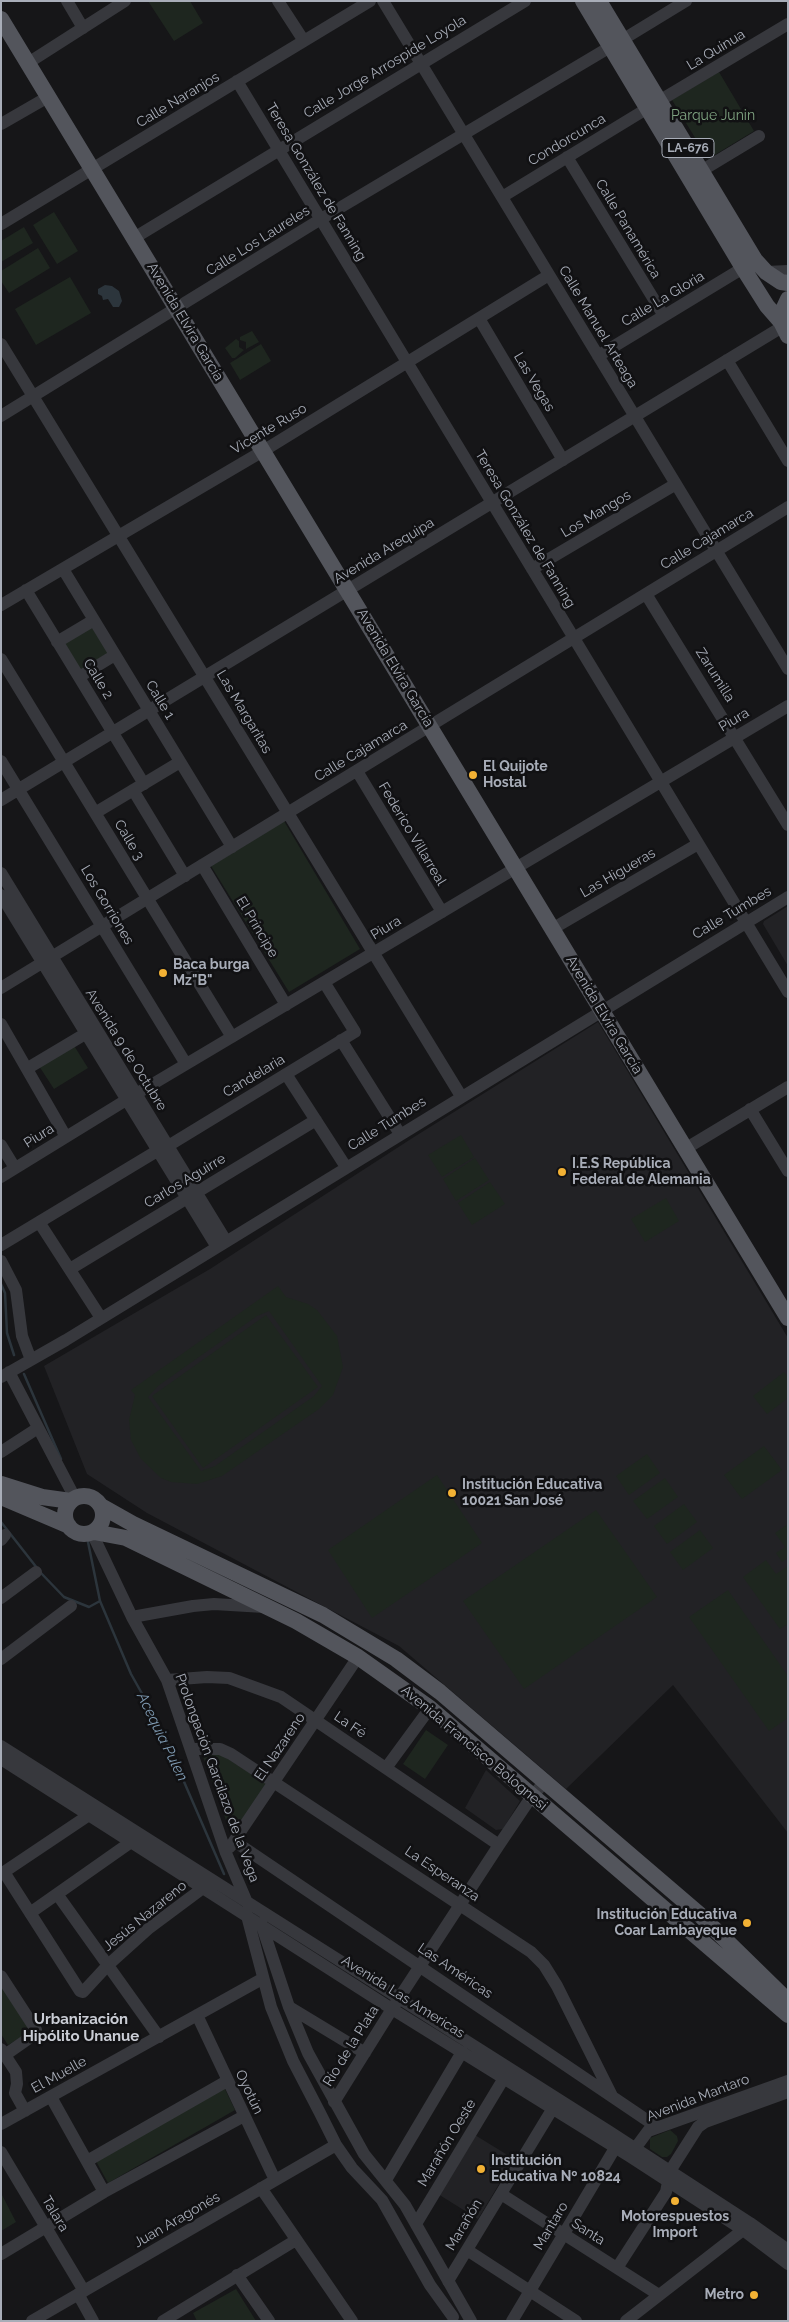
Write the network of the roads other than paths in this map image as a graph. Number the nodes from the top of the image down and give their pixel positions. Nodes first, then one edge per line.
1 (67, 1) edge
2 (125, 1) edge
3 (278, 1) edge
4 (370, 1) edge
5 (383, 1) edge
6 (525, 1) edge
7 (583, 1) edge
8 (600, 1) edge
9 (686, 1) edge
10 (788, 24) edge
11 (3, 25) edge
12 (83, 28) junction
13 (304, 41) junction
14 (616, 43) junction
15 (28, 63) junction
16 (420, 63) junction
17 (237, 81) junction
18 (48, 97) junction
19 (653, 104) junction
20 (1, 124) edge
21 (464, 135) junction
22 (759, 136) dead end
23 (278, 150) junction
24 (567, 158) junction
25 (92, 169) junction
26 (701, 171) junction
27 (502, 197) junction
28 (321, 219) junction
29 (1, 224) edge
30 (134, 238) junction
31 (743, 268) junction
32 (788, 270) edge
33 (766, 272) junction
34 (549, 275) junction
35 (788, 283) edge
36 (788, 299) edge
37 (177, 309) junction
38 (664, 316) junction
39 (480, 320) junction
40 (784, 328) edge
41 (1, 344) edge
42 (598, 356) junction
43 (727, 360) junction
44 (408, 363) junction
45 (33, 397) junction
46 (1, 416) edge
47 (635, 416) junction
48 (263, 451) junction
49 (563, 460) junction
50 (788, 461) edge
51 (676, 484) junction
52 (492, 503) junction
53 (788, 507) edge
54 (119, 536) junction
55 (716, 551) junction
56 (62, 569) junction
57 (532, 569) junction
58 (26, 590) junction
59 (347, 591) junction
60 (646, 594) junction
61 (1, 605) edge
62 (94, 620) junction
63 (574, 638) junction
64 (58, 642) junction
65 (115, 655) junction
66 (1, 659) edge
67 (788, 669) edge
68 (79, 677) junction
69 (205, 677) junction
70 (788, 706) edge
71 (149, 711) junction
72 (430, 726) junction
73 (113, 733) junction
74 (735, 737) junction
75 (1, 761) edge
76 (180, 762) junction
77 (64, 763) junction
78 (357, 771) junction
79 (661, 782) junction
80 (139, 787) junction
81 (19, 790) junction
82 (1, 800) edge
83 (95, 813) junction
84 (288, 813) junction
85 (788, 824) edge
86 (698, 844) junction
87 (232, 847) junction
88 (202, 866) junction
89 (516, 868) junction
90 (1, 873) edge
91 (185, 876) junction
92 (1, 895) edge
93 (788, 897) edge
94 (147, 899) junction
95 (442, 912) junction
96 (746, 922) junction
97 (102, 926) junction
98 (552, 929) junction
99 (374, 952) junction
100 (47, 960) junction
101 (324, 982) junction
102 (1, 988) edge
103 (787, 989) edge
104 (286, 1004) junction
105 (601, 1010) junction
106 (1, 1024) edge
107 (85, 1034) junction
108 (232, 1037) junction
109 (341, 1040) junction
110 (186, 1064) junction
111 (28, 1068) junction
112 (286, 1074) junction
113 (788, 1087) edge
114 (461, 1096) junction
115 (131, 1097) junction
116 (750, 1109) junction
117 (316, 1120) junction
118 (400, 1134) junction
119 (66, 1137) junction
120 (1, 1145) edge
121 (163, 1149) junction
122 (685, 1149) junction
123 (346, 1167) junction
124 (15, 1168) junction
125 (788, 1171) edge
126 (1, 1177) edge
127 (191, 1195) junction
128 (39, 1222) junction
129 (222, 1244) junction
130 (1, 1245) edge
131 (1, 1261) edge
132 (70, 1269) junction
133 (101, 1318) junction
134 (788, 1318) edge
135 (30, 1360) junction
136 (5, 1375) edge
137 (38, 1428) junction
138 (1, 1452) edge
139 (1, 1484) edge
140 (1, 1497) edge
141 (73, 1499) junction
142 (101, 1506) junction
143 (69, 1526) junction
144 (93, 1532) junction
145 (36, 1572) dead end
146 (1, 1598) edge
147 (71, 1606) dead end
148 (268, 1607) junction
149 (132, 1617) junction
150 (358, 1657) junction
151 (1, 1659) edge
152 (167, 1680) junction
153 (430, 1708) junction
154 (316, 1720) junction
155 (1, 1746) edge
156 (191, 1749) junction
157 (1, 1759) edge
158 (386, 1768) junction
159 (275, 1781) junction
160 (544, 1783) junction
161 (532, 1796) junction
162 (89, 1815) junction
163 (234, 1841) junction
164 (132, 1842) junction
165 (499, 1845) junction
166 (226, 1853) junction
167 (3, 1873) edge
168 (203, 1888) junction
169 (57, 1894) junction
170 (245, 1899) junction
171 (460, 1904) junction
172 (30, 1912) junction
173 (246, 1915) junction
174 (262, 1926) junction
175 (108, 1965) junction
176 (420, 1966) junction
177 (1, 1976) edge
178 (262, 1979) junction
179 (399, 1997) junction
180 (788, 2002) edge
181 (289, 2007) junction
182 (392, 2008) junction
183 (197, 2015) junction
184 (788, 2015) edge
185 (158, 2036) junction
186 (3, 2052) edge
187 (462, 2052) junction
188 (364, 2053) junction
189 (504, 2078) junction
190 (227, 2080) junction
191 (788, 2081) edge
192 (788, 2092) edge
193 (51, 2096) junction
194 (612, 2096) junction
195 (334, 2102) junction
196 (553, 2108) junction
197 (25, 2111) junction
198 (244, 2116) junction
199 (683, 2118) junction
200 (1, 2124) edge
201 (653, 2129) junction
202 (610, 2132) junction
203 (693, 2135) junction
204 (336, 2145) junction
205 (615, 2148) junction
206 (1, 2152) edge
207 (632, 2152) junction
208 (88, 2161) junction
209 (670, 2177) junction
210 (275, 2180) junction
211 (386, 2180) junction
212 (261, 2188) junction
213 (104, 2192) junction
214 (501, 2194) junction
215 (416, 2224) junction
216 (46, 2228) junction
217 (743, 2230) junction
218 (564, 2234) junction
219 (296, 2240) junction
220 (467, 2250) junction
221 (788, 2250) edge
222 (1, 2254) edge
223 (788, 2264) edge
224 (617, 2268) junction
225 (237, 2275) junction
226 (448, 2281) junction
227 (530, 2291) junction
228 (81, 2293) junction
229 (659, 2296) junction
230 (183, 2316) edge
231 (453, 2317) dead end
232 (32, 2321) edge
233 (93, 2321) edge
234 (163, 2321) edge
235 (269, 2321) edge
236 (352, 2321) edge
237 (471, 2321) edge
238 (512, 2321) edge
239 (576, 2321) edge
240 (626, 2321) edge

1 - 12 street
2 - 12 street
3 - 13 street
4 - 13 street, Calle Naranjos
5 - 16 street, Calle Manuel Arteaga
6 - 16 street, Calle Jorge Arrospide Loyola
7 - 14 main road, LA-676
8 - 14 main road, LA-676
9 - 14 street, Calle Los Laureles
10 - 19 street, La Quinua
11 - 15 main road, Avenida Elvira García
12 - 15 street
13 - 17 street, Calle Naranjos
14 - 19 main road, LA-676
14 - 21 street, Calle Los Laureles
15 - 18 main road, Avenida Elvira García
16 - 21 street, Calle Manuel Arteaga
16 - 23 street, Calle Jorge Arrospide Loyola
17 - 23 street, Teresa González de Fanning
17 - 25 street, Calle Naranjos
18 - 20 street
18 - 25 main road, Avenida Elvira García
19 - 24 street, Condorcunca
19 - 26 main road, LA-676
19 - 31 main road, LA-676
21 - 27 street, Calle Manuel Arteaga
21 - 28 street, Calle Los Laureles
22 - 26 street
23 - 28 street, Teresa González de Fanning
23 - 30 street, Calle Jorge Arrospide Loyola
24 - 27 street, Condorcunca
24 - 38 street, Calle Panamérica
25 - 29 street, Calle Naranjos
25 - 30 main road, Avenida Elvira García
26 - 33 main road, LA-676
27 - 34 street, Calle Manuel Arteaga
28 - 37 street, Calle Los Laureles
28 - 44 street, Teresa González de Fanning
30 - 37 main road, Avenida Elvira García
31 - 38 street, Calle La Gloria
31 - 40 main road, LA-676
32 - 33 street
33 - 35 main road, LA-676
34 - 39 street, Vicente Ruso
34 - 42 street, Calle Manuel Arteaga
36 - 40 main road
37 - 45 street, Calle Los Laureles
37 - 48 main road, Avenida Elvira García
38 - 42 street, Calle La Gloria
39 - 44 street, Vicente Ruso
39 - 49 street, Las Vegas
40 - 43 street, Avenida Arequipa
41 - 45 street, Las Margaritas
42 - 47 street, Calle Manuel Arteaga
43 - 47 street, Avenida Arequipa
43 - 50 street
44 - 48 street, Vicente Ruso
44 - 52 street, Teresa González de Fanning
45 - 46 street, Calle Los Laureles
45 - 54 street, Las Margaritas
47 - 49 street, Avenida Arequipa
47 - 51 street, Calle Manuel Arteaga
48 - 54 street, Vicente Ruso
48 - 59 main road, Avenida Elvira García
49 - 52 street, Avenida Arequipa
51 - 55 street, Calle Manuel Arteaga
51 - 57 street, Los Mangos
52 - 57 street, Teresa González de Fanning
52 - 59 street, Avenida Arequipa
53 - 55 street, Calle Cajamarca
54 - 56 street, Vicente Ruso
54 - 69 street, Las Margaritas
55 - 60 street, Calle Cajamarca
55 - 67 street, Calle Manuel Arteaga
56 - 58 street, Vicente Ruso
56 - 62 street, Calle 1
57 - 63 street, Teresa González de Fanning
58 - 61 street, Vicente Ruso
58 - 64 street, Calle 2
59 - 69 street, Avenida Arequipa
59 - 72 main road, Avenida Elvira García
60 - 63 street, Calle Cajamarca
60 - 74 street, Zarumilla
62 - 64 street
62 - 65 street, Calle 1
63 - 72 street, Calle Cajamarca
63 - 79 street, Teresa González de Fanning
64 - 68 street, Calle 2
65 - 68 street
65 - 71 street, Calle 1
66 - 77 street, Calle 3
68 - 73 street, Calle 2
69 - 71 street, Avenida Arequipa
69 - 84 street, Las Margaritas
70 - 74 street, Piura
71 - 73 street, Avenida Arequipa
71 - 76 street, Calle 1
72 - 78 street, Calle Cajamarca
72 - 89 main road, Avenida Elvira García
73 - 77 street, Avenida Arequipa
73 - 80 street, Calle 2
74 - 79 street, Piura
74 - 85 street, Zarumilla
75 - 81 street, Los Gorriones
76 - 80 street
76 - 87 street, Calle 1
77 - 81 street, Avenida Arequipa
77 - 83 street, Calle 3
78 - 84 street, Calle Cajamarca
78 - 95 street, Federico Villarreal
79 - 86 street, Teresa González de Fanning
79 - 89 street, Piura
80 - 83 street
80 - 91 street, Calle 2
81 - 82 street, Avenida Arequipa
81 - 97 street, Los Gorriones
83 - 94 street, Calle 3
84 - 87 street, Calle Cajamarca
84 - 99 street, Las Margaritas
86 - 96 street, Teresa González de Fanning
86 - 98 street, Las Higueras
87 - 88 street, Calle Cajamarca
88 - 91 street, Calle Cajamarca
88 - 104 street, El Príncipe
89 - 95 street, Piura
89 - 98 main road, Avenida Elvira García
90 - 100 street, Avenida 9 de Octubre
91 - 94 street, Calle Cajamarca
92 - 100 street, Avenida 9 de Octubre
93 - 96 street, Calle Tumbes
94 - 97 street, Calle Cajamarca
94 - 108 street, Calle 3
95 - 99 street, Piura
96 - 103 street, Teresa González de Fanning
96 - 105 street, Calle Tumbes
97 - 100 street, Calle Cajamarca
97 - 110 street, Los Gorriones
98 - 105 main road, Avenida Elvira García
99 - 101 street, Piura
99 - 114 street, Las Margaritas
100 - 102 street, Calle Cajamarca
100 - 107 street, Avenida 9 de Octubre
100 - 115 street, Avenida 9 de Octubre
101 - 104 street, Piura
101 - 109 street, Candelaria
104 - 108 street, Piura
105 - 114 street, Calle Tumbes
105 - 122 main road, Avenida Elvira García
106 - 111 street
107 - 111 street
107 - 115 street, Avenida 9 de Octubre
108 - 110 street, Piura
109 - 112 street, Candelaria
109 - 118 street
110 - 115 street, Piura
111 - 119 street
112 - 117 street
112 - 121 street, Candelaria
113 - 116 street
114 - 118 street, Calle Tumbes
115 - 119 street, Piura
115 - 121 street, Avenida 9 de Octubre
116 - 122 street
116 - 125 street
117 - 123 street
117 - 127 street, Carlos Aguirre
118 - 123 street, Calle Tumbes
119 - 124 street, Piura
120 - 124 street
121 - 127 street, Avenida 9 de Octubre
121 - 128 street, Candelaria
122 - 134 main road, Avenida Elvira García
123 - 129 street, Calle Tumbes
124 - 126 street, Piura
127 - 129 street, Avenida 9 de Octubre
127 - 132 street, Carlos Aguirre
128 - 130 street, Candelaria
128 - 132 street
129 - 133 street, Calle Tumbes
131 - 135 street
132 - 133 street
133 - 135 street, Calle Tumbes
135 - 136 street, Calle Tumbes
136 - 137 street
137 - 138 street
137 - 141 street
139 - 141 main road
140 - 143 main road
141 - 142 main road
141 - 143 main road
142 - 144 main road
142 - 160 main road, Avenida Francisco Bolognesi
143 - 144 main road
144 - 148 main road, Avenida Francisco Bolognesi
144 - 149 street, Prolongación Garcilazo de la Vega
145 - 146 street
147 - 151 street
148 - 149 street
148 - 150 main road, Avenida Francisco Bolognesi
149 - 152 street, Prolongación Garcilazo de la Vega
150 - 153 main road, Avenida Francisco Bolognesi
150 - 154 street, El Nazareno
152 - 154 street, La Fé
152 - 156 street, Prolongación Garcilazo de la Vega
153 - 158 street
153 - 161 main road, Avenida Francisco Bolognesi
154 - 158 street, La Fé
154 - 159 street, El Nazareno
155 - 170 street, Avenida Las Americas
156 - 159 street, La Esperanza
156 - 166 street, Prolongación Garcilazo de la Vega
157 - 162 street, Avenida Las Americas
158 - 165 street, La Fé
159 - 163 street, El Nazareno
159 - 171 street, La Esperanza
160 - 161 street, Río de la Plata
160 - 180 main road, Avenida Francisco Bolognesi
161 - 165 street, Río de la Plata
161 - 184 main road, Avenida Francisco Bolognesi
162 - 164 street, Avenida Las Americas
162 - 167 street
163 - 166 street, El Nazareno
163 - 176 street, Las Américas
164 - 168 street, Avenida Las Americas
164 - 169 street
165 - 171 street, Río de la Plata
166 - 170 street, Prolongación Garcilazo de la Vega
167 - 172 street
168 - 173 street, Avenida Las Americas
168 - 175 street, Jesús Nazareno
169 - 172 street
169 - 175 street
170 - 173 street
170 - 174 street, Prolongación Garcilazo de la Vega
170 - 179 street, Avenida Las Americas
171 - 176 street, Río de la Plata
171 - 194 street, La Esperanza
172 - 175 street, Jesús Nazareno
173 - 174 street, Avenida Las Americas
173 - 178 street
174 - 181 street, Prolongación Garcilazo de la Vega
174 - 182 street, Avenida Las Americas
175 - 185 street
176 - 179 street, Río de la Plata
176 - 194 street, Las Américas
177 - 186 street
178 - 183 street, El Muelle
178 - 204 street
179 - 182 street, Río de la Plata
179 - 202 street, Avenida Las Americas
181 - 188 street
181 - 195 street, Prolongación Garcilazo de la Vega
182 - 187 street, Avenida Las Americas
182 - 188 street, Río de la Plata
183 - 185 street, El Muelle
183 - 190 street, Oyotún
185 - 193 street, El Muelle
186 - 197 street
187 - 189 street, Avenida Las Americas
187 - 211 street
188 - 195 street, Río de la Plata
189 - 196 street, Avenida Las Americas
189 - 215 street, Marañón Oeste
190 - 198 street, Oyotún
190 - 208 street
191 - 199 street, Avenida Mantaro
192 - 203 street, Avenida Mantaro
193 - 197 street, El Muelle
193 - 208 street
194 - 201 street, Las Américas
195 - 211 street, Prolongación Garcilazo de la Vega
196 - 205 street, Avenida Las Americas
196 - 214 street, Marañón
197 - 200 street, El Muelle
198 - 210 street, Oyotún
198 - 213 street
199 - 201 street, Avenida Mantaro
199 - 203 street
201 - 202 street
201 - 207 street, Avenida Mantaro
202 - 207 street, Avenida Las Americas
203 - 209 street, Avenida Mantaro
204 - 210 street, Juan Aragonés
204 - 231 street
205 - 207 street, Avenida Las Americas
205 - 218 street, Mantaro
206 - 216 street, Talara
207 - 209 street, Avenida Las Americas
208 - 213 street
209 - 217 street, Avenida Las Americas
209 - 221 street, Avenida Las Americas
209 - 224 street, Avenida Mantaro
210 - 212 street, Juan Aragonés
211 - 215 street, Prolongación Garcilazo de la Vega
212 - 219 street
212 - 228 street, Juan Aragonés
213 - 216 street
214 - 218 street, Santa
214 - 220 street, Marañón
215 - 226 street, Prolongación Garcilazo de la Vega
216 - 222 street
216 - 228 street, Talara
217 - 223 street, Avenida Las Americas
217 - 229 street
218 - 224 street, Santa
218 - 227 street, Mantaro
219 - 225 street
219 - 236 street
220 - 226 street, Marañón
220 - 227 street
224 - 229 street, Santa
225 - 230 street
225 - 235 street
226 - 237 street, Prolongación Garcilazo de la Vega
227 - 238 street, Mantaro
227 - 239 street
228 - 232 street, Juan Aragonés
228 - 233 street, Talara
229 - 240 street
230 - 234 street

